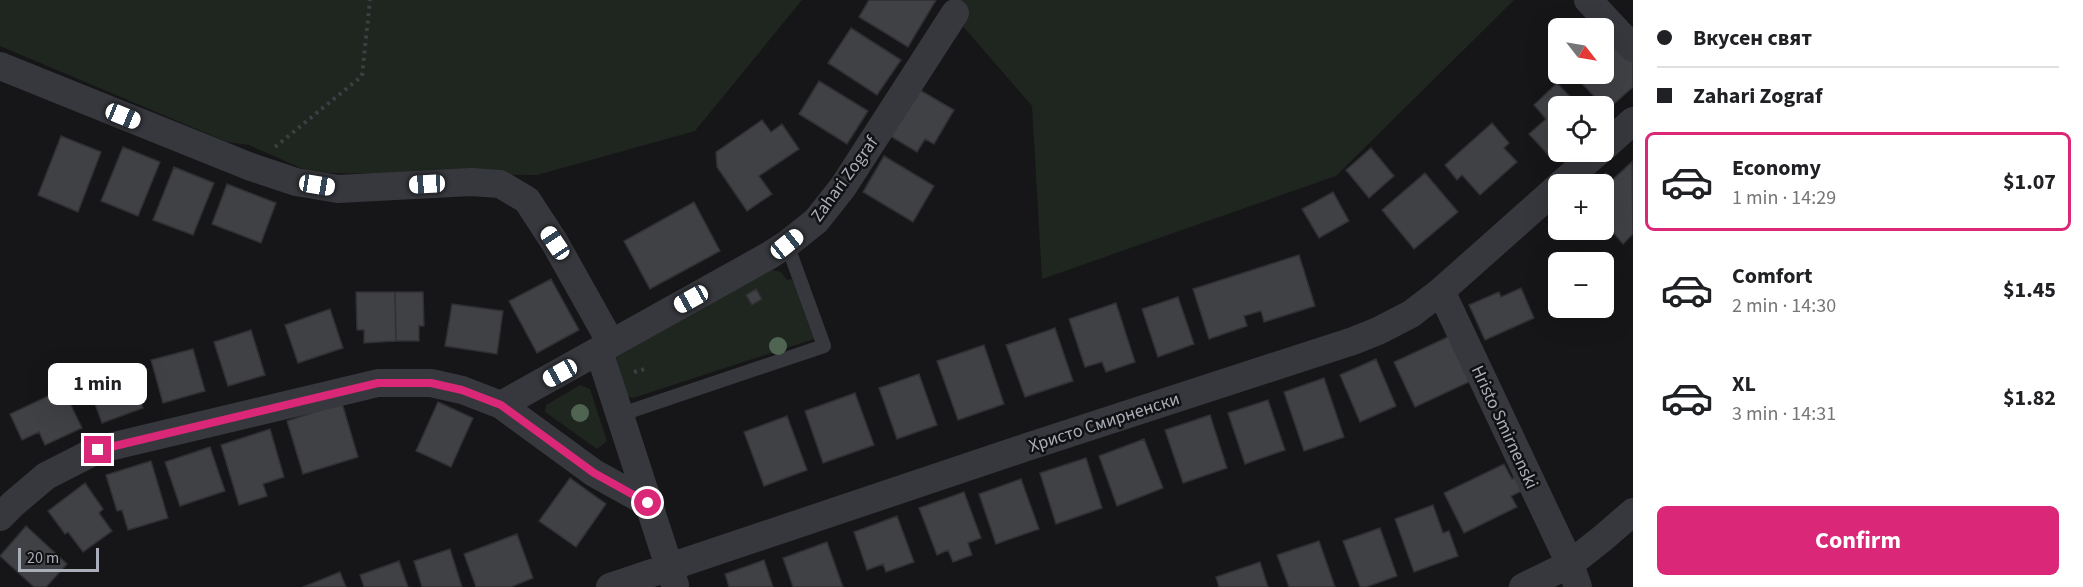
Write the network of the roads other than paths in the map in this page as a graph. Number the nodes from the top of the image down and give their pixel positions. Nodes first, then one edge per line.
1 (1588, 0) edge
2 (955, 13) dead end
3 (1633, 48) edge
4 (0, 66) edge
5 (1633, 121) edge
6 (1614, 138) edge
7 (1587, 162) edge
8 (1573, 174) edge
9 (1548, 197) edge
10 (787, 244) junction
11 (1441, 291) junction
12 (605, 347) junction
13 (501, 405) junction
14 (619, 415) junction
15 (648, 503) junction
16 (1633, 512) edge
17 (0, 517) edge
18 (1574, 575) edge
19 (673, 578) edge
20 (610, 587) edge
21 (1523, 587) edge

1 - 3 street
2 - 10 street, Zahari Zograf
4 - 12 street
5 - 6 street
7 - 8 street, Христо Смирненски
9 - 11 street, Христо Смирненски
10 - 12 street, Zahari Zograf
10 - 14 lane
11 - 18 street, Hristo Smirnenski
11 - 19 street, Христо Смирненски
12 - 13 street, Zahari Zograf
12 - 14 street
13 - 15 street
13 - 17 street
14 - 15 street
15 - 19 street
16 - 18 street
18 - 21 street
19 - 20 street, Христо Смирненски

